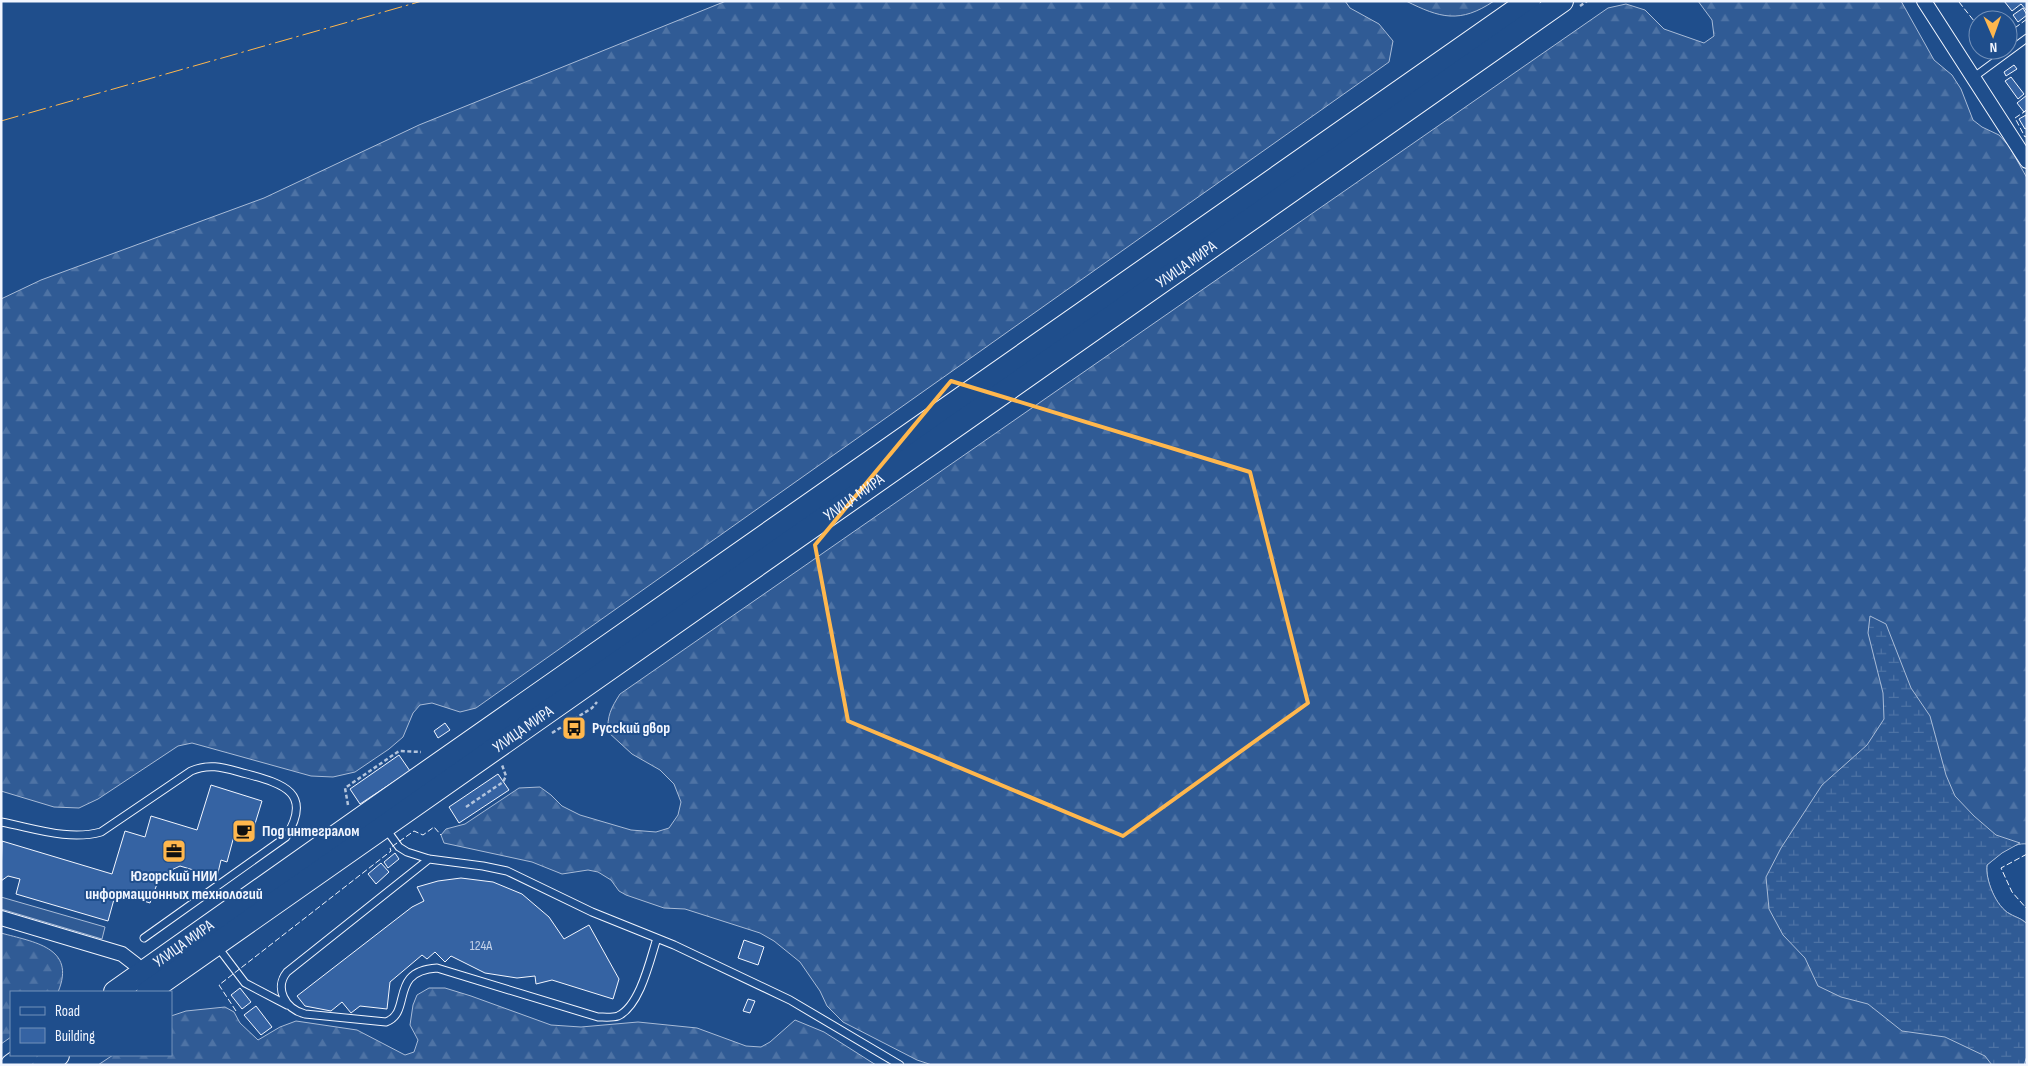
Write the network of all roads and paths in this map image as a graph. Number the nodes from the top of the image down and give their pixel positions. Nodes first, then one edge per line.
1 (1529, 1) edge
2 (1562, 1) edge
3 (1924, 1) edge
4 (2027, 38) edge
5 (1974, 76) junction
6 (2026, 156) edge
7 (501, 762) dead end
8 (466, 808) dead end
9 (378, 818) junction
10 (1, 822) edge
11 (429, 858) junction
12 (1, 918) edge
13 (144, 938) dead end
14 (657, 938) junction
15 (216, 944) junction
16 (147, 985) edge
17 (120, 991) edge
18 (291, 1007) junction
19 (25, 1056) edge
20 (57, 1056) edge
21 (12, 1065) edge
22 (44, 1065) edge
23 (900, 1065) edge

1 - 9 main road, УЛИЦА МИРА
2 - 9 main road, УЛИЦА МИРА
3 - 5 street
4 - 5 lane
5 - 6 street
7 - 8 path
9 - 11 lane
9 - 15 main road, УЛИЦА МИРА
9 - 16 main road, УЛИЦА МИРА
10 - 13 lane
11 - 14 lane
11 - 18 lane
12 - 16 street
14 - 18 lane
14 - 23 lane
15 - 16 main road, УЛИЦА МИРА
15 - 18 lane
16 - 17 main road, УЛИЦА МИРА
19 - 21 main road
20 - 22 main road

